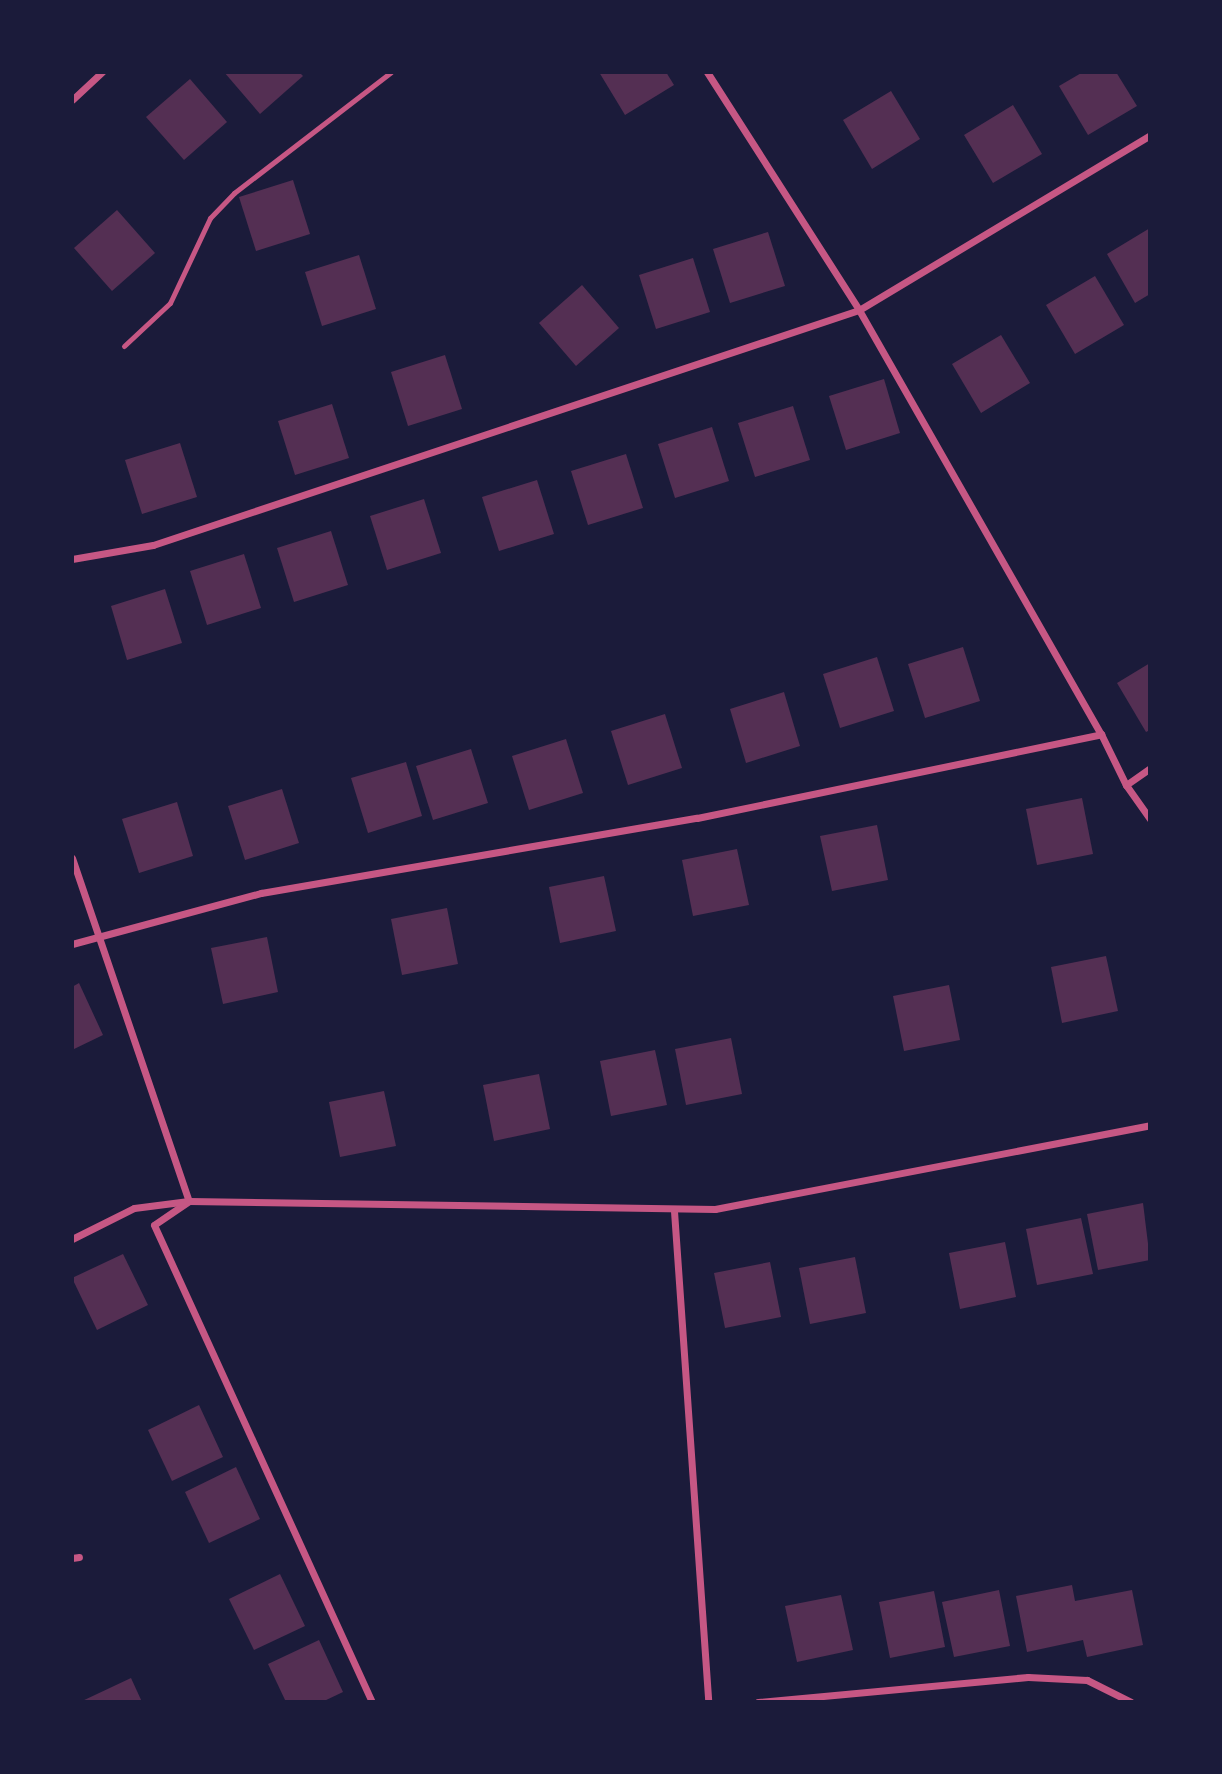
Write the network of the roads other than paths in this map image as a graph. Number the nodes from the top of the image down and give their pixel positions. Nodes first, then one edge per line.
1 (102, 72) edge
2 (391, 72) edge
3 (708, 72) edge
4 (72, 100) edge
5 (1150, 135) edge
6 (859, 310) junction
7 (124, 345) dead end
8 (72, 559) edge
9 (1101, 734) junction
10 (1150, 768) edge
11 (1126, 786) junction
12 (1150, 819) edge
13 (72, 858) edge
14 (97, 934) junction
15 (72, 944) edge
16 (1150, 1125) edge
17 (189, 1201) junction
18 (674, 1212) junction
19 (72, 1239) edge
20 (372, 1702) edge
21 (708, 1702) edge
22 (758, 1702) edge
23 (1131, 1702) edge

1 - 4 street
2 - 7 lane
3 - 6 street
5 - 6 street
6 - 8 street
6 - 9 street
9 - 11 street
9 - 14 street
10 - 11 street
11 - 12 street
13 - 14 street
14 - 15 street
14 - 17 street
16 - 18 street
17 - 18 street
17 - 19 street
17 - 20 street
18 - 21 street
22 - 23 street

